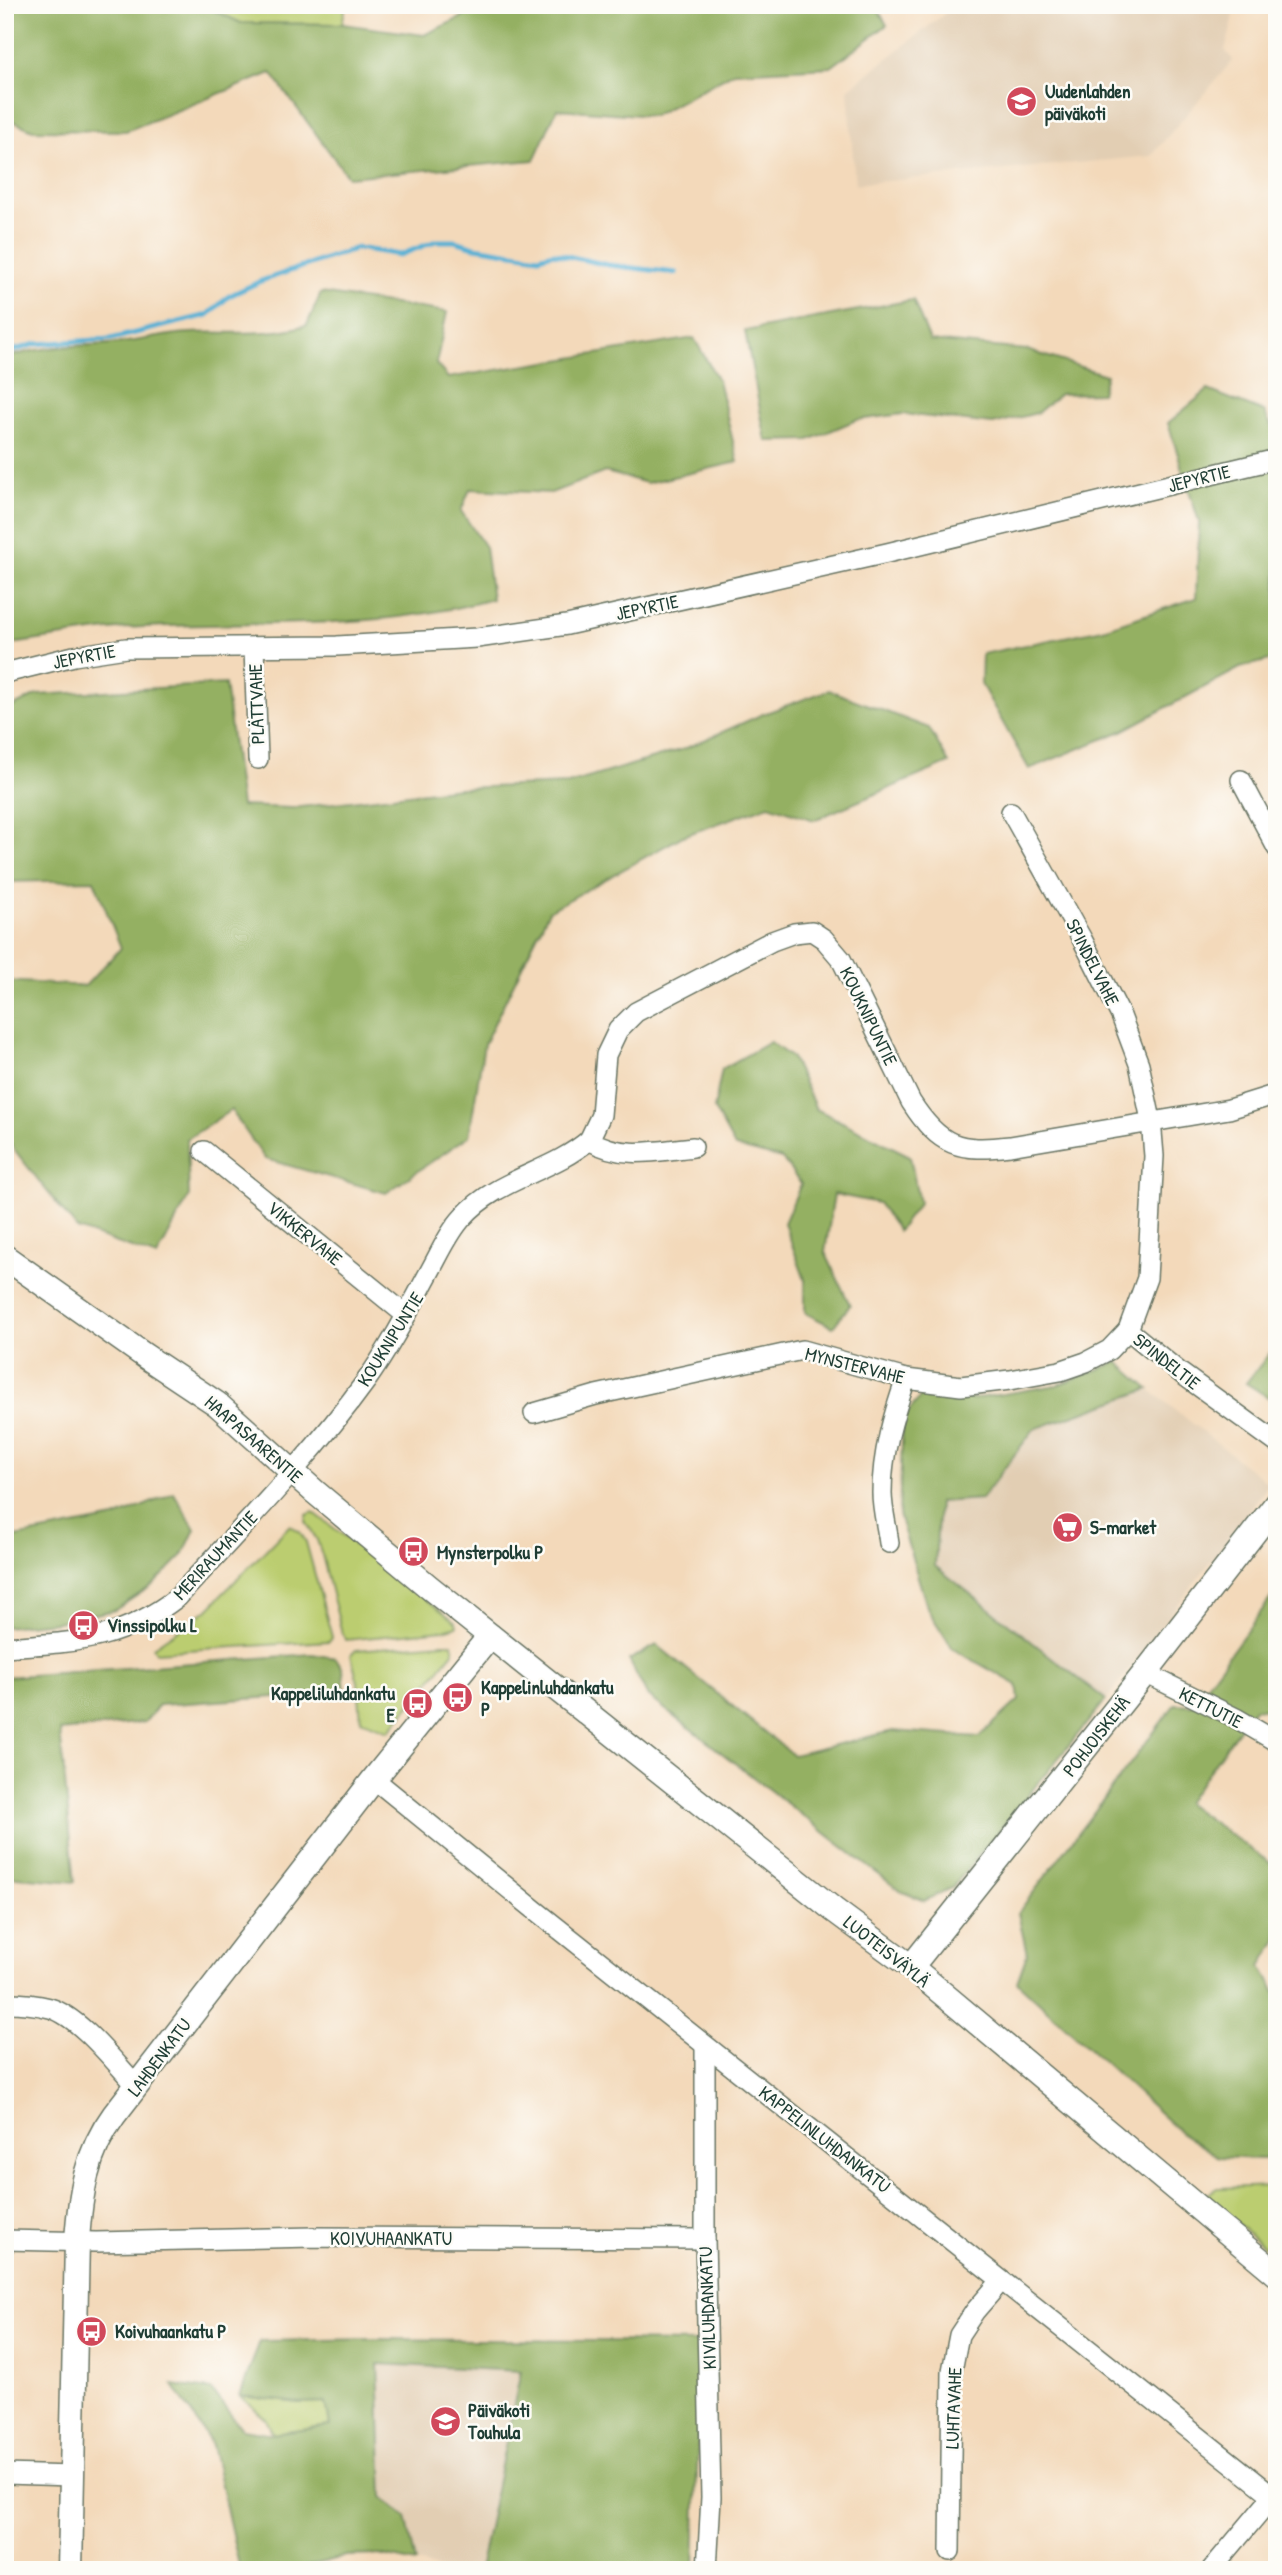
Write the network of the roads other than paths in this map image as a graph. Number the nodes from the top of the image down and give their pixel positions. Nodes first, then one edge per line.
1 (1277, 459) edge
2 (254, 648) junction
3 (5, 673) edge
4 (258, 760) dead end
5 (1241, 780) dead end
6 (1011, 812) dead end
7 (1277, 848) edge
8 (1277, 1094) edge
9 (1151, 1120) junction
10 (589, 1140) junction
11 (693, 1147) dead end
12 (204, 1151) dead end
13 (5, 1257) edge
14 (406, 1315) junction
15 (1128, 1330) junction
16 (906, 1379) junction
17 (534, 1413) dead end
18 (1277, 1443) edge
19 (292, 1472) junction
20 (1277, 1503) edge
21 (889, 1543) dead end
22 (490, 1636) junction
23 (5, 1647) edge
24 (1145, 1673) junction
25 (1277, 1742) edge
26 (374, 1779) junction
27 (911, 1967) junction
28 (5, 2003) edge
29 (705, 2046) junction
30 (137, 2086) junction
31 (705, 2239) junction
32 (5, 2240) edge
33 (77, 2241) junction
34 (1277, 2274) edge
35 (1001, 2281) junction
36 (5, 2474) edge
37 (72, 2476) junction
38 (1275, 2498) edge
39 (950, 2551) dead end
40 (71, 2570) edge
41 (707, 2570) edge
42 (1211, 2570) edge

1 - 2 street, JEPYRTIE
2 - 3 street, JEPYRTIE
2 - 4 street, PLÄTTVAHE
5 - 7 street
6 - 9 street, SPINDELVAHE
8 - 9 street
9 - 10 street, KOUKNIPUNTIE
9 - 15 street, SPINDELTIE
10 - 11 street
10 - 14 street, KOUKNIPUNTIE
12 - 14 street, VIKKERVAHE
13 - 19 main road, HAAPASAARENTIE
14 - 19 street, KOUKNIPUNTIE
15 - 16 street, MYNSTERVAHE
15 - 18 street, SPINDELTIE
16 - 17 street, MYNSTERVAHE
16 - 21 street
19 - 22 main road, HAAPASAARENTIE
19 - 23 street, MERIRAUMANTIE
20 - 24 main road, POHJOISKEHÄ
22 - 26 main road, LAHDENKATU
22 - 27 main road, LUOTEISVÄYLÄ
24 - 25 street, KETTUTIE
24 - 27 main road, POHJOISKEHÄ
26 - 29 street, KAPPELINLUHDANKATU
26 - 30 main road, LAHDENKATU
27 - 34 main road, LUOTEISVÄYLÄ
28 - 30 street
29 - 31 street, KIVILUHDANKATU
29 - 35 street, KAPPELINLUHDANKATU
30 - 33 main road, LAHDENKATU
31 - 33 street, KOIVUHAANKATU
31 - 41 street, KIVILUHDANKATU
32 - 33 street, KOIVUHAANKATU
33 - 37 main road, LAHDENKATU
35 - 38 street, KAPPELINLUHDANKATU
35 - 39 street, LUHTAVAHE
36 - 37 street
37 - 40 main road, LAHDENKATU
38 - 42 street

